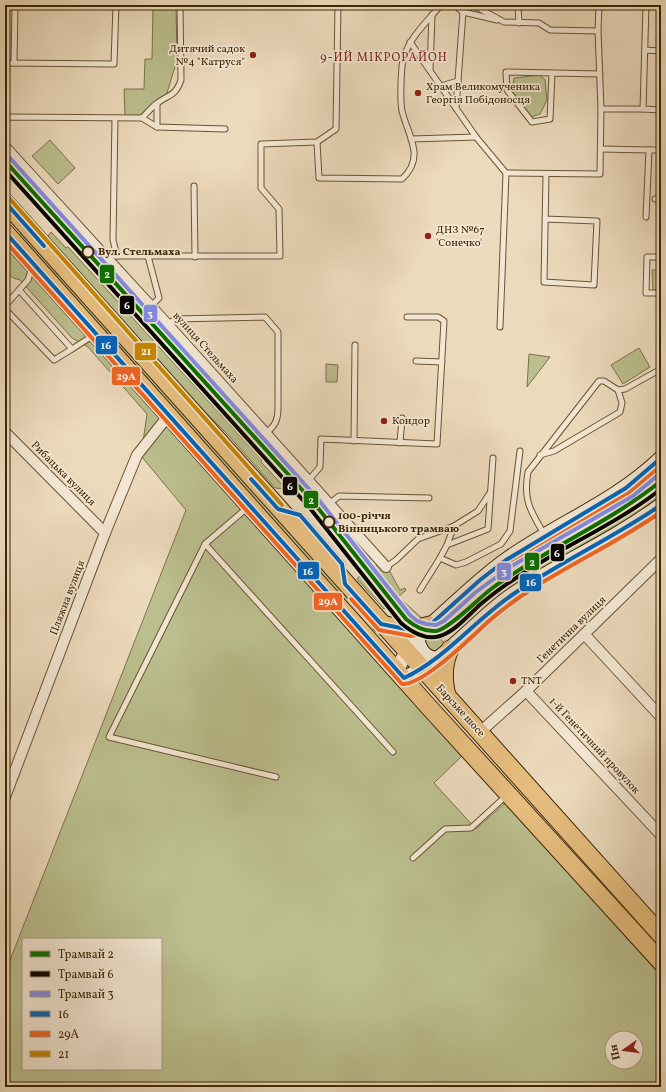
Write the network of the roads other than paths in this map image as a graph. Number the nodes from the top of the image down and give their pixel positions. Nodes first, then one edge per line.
1 (15, 5) edge
2 (116, 5) edge
3 (180, 5) edge
4 (338, 5) edge
5 (441, 5) edge
6 (454, 5) edge
7 (473, 5) edge
8 (518, 5) edge
9 (599, 5) edge
10 (646, 5) edge
11 (462, 12) junction
12 (432, 15) junction
13 (504, 22) junction
14 (519, 23) junction
15 (598, 31) junction
16 (410, 42) junction
17 (645, 50) junction
18 (661, 51) edge
19 (5, 63) edge
20 (14, 63) junction
21 (430, 70) junction
22 (552, 73) junction
23 (600, 74) junction
24 (458, 81) junction
25 (440, 86) junction
26 (157, 104) junction
27 (456, 108) junction
28 (602, 109) junction
29 (643, 109) junction
30 (661, 110) edge
31 (115, 118) junction
32 (142, 118) junction
33 (5, 119) edge
34 (157, 127) junction
35 (225, 129) dead end
36 (476, 137) junction
37 (411, 139) junction
38 (318, 142) junction
39 (5, 147) edge
40 (601, 149) junction
41 (648, 150) junction
42 (661, 150) edge
43 (506, 173) junction
44 (546, 174) junction
45 (194, 186) dead end
46 (5, 202) edge
47 (646, 217) dead end
48 (545, 219) junction
49 (11, 221) edge
50 (5, 232) edge
51 (106, 256) junction
52 (117, 256) junction
53 (148, 256) junction
54 (195, 257) junction
55 (661, 257) edge
56 (33, 264) junction
57 (19, 290) junction
58 (661, 293) edge
59 (151, 306) junction
60 (5, 308) edge
61 (407, 317) dead end
62 (168, 325) junction
63 (500, 327) dead end
64 (95, 334) junction
65 (355, 345) dead end
66 (72, 349) junction
67 (416, 361) dead end
68 (442, 362) junction
69 (661, 369) edge
70 (618, 390) junction
71 (168, 416) junction
72 (402, 418) dead end
73 (266, 433) junction
74 (5, 435) edge
75 (354, 441) junction
76 (400, 443) junction
77 (520, 451) dead end
78 (540, 455) junction
79 (493, 458) dead end
80 (661, 458) edge
81 (308, 481) junction
82 (491, 492) junction
83 (429, 498) dead end
84 (329, 504) junction
85 (661, 505) edge
86 (249, 506) junction
87 (454, 526) junction
88 (105, 533) junction
89 (545, 536) junction
90 (205, 544) junction
91 (447, 545) junction
92 (440, 558) junction
93 (661, 559) edge
94 (386, 567) joint
95 (420, 590) dead end
96 (381, 624) junction
97 (430, 625) junction
98 (585, 635) junction
99 (366, 636) junction
100 (417, 637) junction
101 (406, 651) junction
102 (444, 654) junction
103 (423, 670) junction
104 (400, 675) junction
105 (526, 691) junction
106 (445, 694) junction
107 (427, 705) junction
108 (661, 718) edge
109 (479, 733) junction
110 (393, 752) dead end
111 (276, 777) dead end
112 (508, 794) junction
113 (5, 796) edge
114 (661, 835) edge
115 (413, 858) dead end
116 (661, 935) edge
117 (661, 962) edge

1 - 20 lane
2 - 20 lane
3 - 26 lane
4 - 38 lane
5 - 12 lane
6 - 11 lane
7 - 13 lane
8 - 14 lane
9 - 15 lane
10 - 17 lane
11 - 13 lane
11 - 24 lane
12 - 16 lane
12 - 21 lane
13 - 14 lane
14 - 15 lane
15 - 23 lane
16 - 21 lane
16 - 37 lane
17 - 18 lane
17 - 29 lane
19 - 20 lane
21 - 25 lane
22 - 22 lane
22 - 23 lane
23 - 28 lane
24 - 25 lane
24 - 27 lane
25 - 27 lane
26 - 32 lane
26 - 34 lane
27 - 36 lane
28 - 29 lane
28 - 40 lane
29 - 30 lane
31 - 32 lane
31 - 33 lane
31 - 52 lane
32 - 34 lane
34 - 35 lane
36 - 37 lane
36 - 43 lane
37 - 38 lane
38 - 54 lane
39 - 51 street, вулиця Стельмаха
40 - 41 lane
40 - 44 lane
41 - 42 lane
41 - 47 lane
43 - 44 lane
43 - 63 lane
44 - 48 lane
45 - 54 lane
46 - 49 highway, Барське шосе
48 - 48 lane
49 - 96 highway, Барське шосе
50 - 56 highway
51 - 52 lane
51 - 59 street, вулиця Стельмаха
52 - 53 lane
53 - 54 lane
53 - 59 lane
55 - 58 lane
56 - 57 lane
56 - 64 highway
57 - 60 lane
57 - 66 lane
59 - 62 street, вулиця Стельмаха
60 - 66 lane
61 - 68 lane
62 - 73 street, вулиця Стельмаха
62 - 73 lane
64 - 66 lane
64 - 71 highway
65 - 75 lane
67 - 68 lane
68 - 76 lane
69 - 70 lane
70 - 78 lane
70 - 78 lane
71 - 86 highway
71 - 88 street, Пляжна вулиця
72 - 76 lane
73 - 81 street, вулиця Стельмаха
74 - 88 street, Рибацька вулиця
75 - 76 lane
75 - 81 lane
77 - 92 lane
78 - 89 lane
79 - 82 lane
80 - 89 main road
81 - 84 street, вулиця Стельмаха
82 - 87 lane
82 - 91 lane
83 - 84 lane
84 - 94 street, вулиця Стельмаха
85 - 102 main road
86 - 90 lane
86 - 99 highway
87 - 91 lane
87 - 94 lane
88 - 113 street, Пляжна вулиця
89 - 97 main road
90 - 110 lane
90 - 111 lane
91 - 92 lane
92 - 95 lane
93 - 98 street, Генетична вулиця
96 - 97 highway
96 - 99 highway
96 - 101 highway, Барське шосе
97 - 100 main road
98 - 105 street, Генетична вулиця
98 - 108 street
99 - 104 highway
100 - 101 main road
100 - 102 main road
101 - 103 highway, Барське шосе
101 - 104 main road
102 - 103 main road
102 - 106 highway
103 - 104 main road
103 - 106 highway, Барське шосе
104 - 107 highway
105 - 109 street, Генетична вулиця
105 - 114 street, 1-й Генетичний провулок
106 - 107 highway
106 - 109 highway, Барське шосе
107 - 112 highway
109 - 116 highway, Барське шосе
112 - 115 lane
112 - 117 highway

